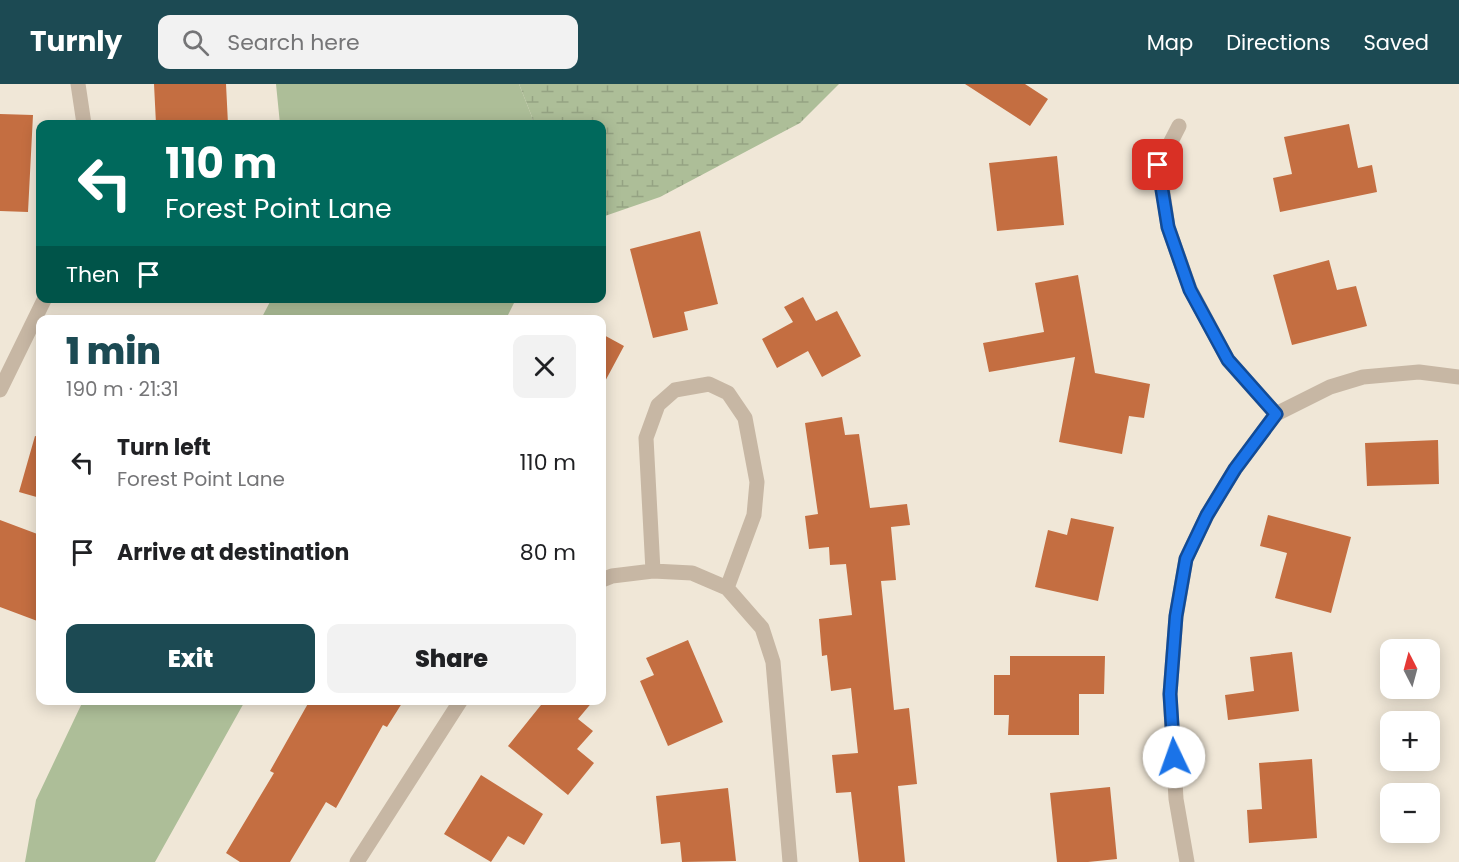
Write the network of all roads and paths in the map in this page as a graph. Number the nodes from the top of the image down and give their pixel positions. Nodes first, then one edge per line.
1 (78, 84) edge
2 (83, 120) edge
3 (1179, 126) dead end
4 (36, 316) edge
5 (1459, 377) edge
6 (0, 390) edge
7 (1276, 414) junction
8 (653, 571) junction
9 (606, 578) edge
10 (727, 588) junction
11 (458, 705) edge
12 (357, 862) edge
13 (790, 862) edge
14 (1187, 862) edge

1 - 2 street
3 - 7 street
4 - 6 street
5 - 7 street
7 - 14 street
8 - 9 street
8 - 10 street
8 - 10 street
10 - 13 street
11 - 12 street

